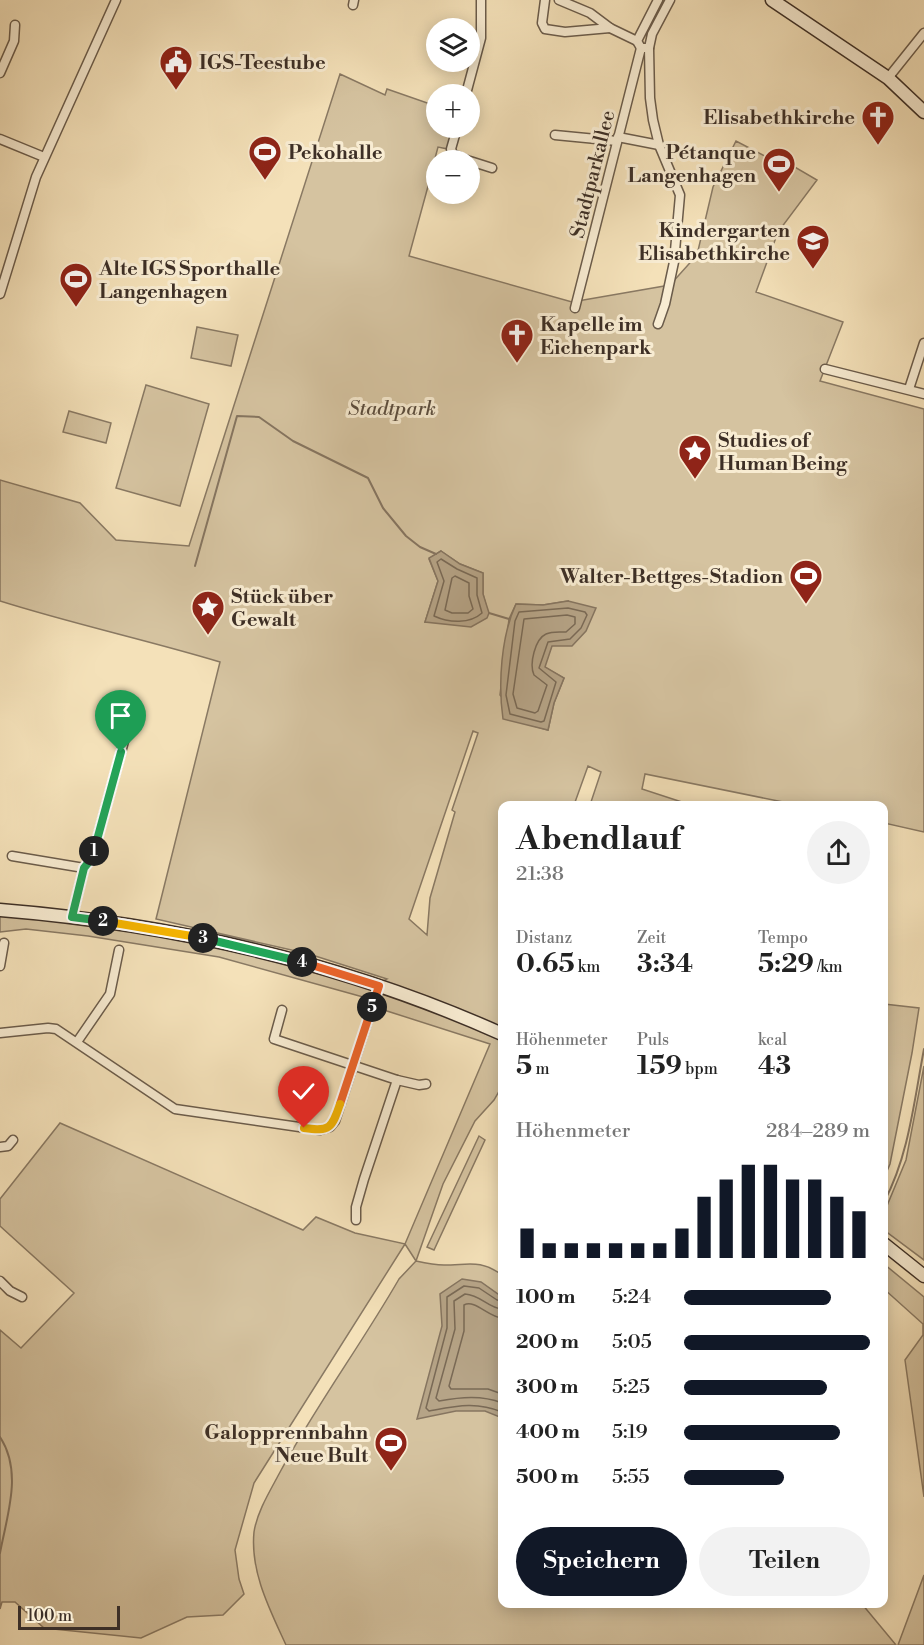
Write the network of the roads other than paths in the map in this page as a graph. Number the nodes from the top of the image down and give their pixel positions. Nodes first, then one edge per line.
1 (116, 0) edge
2 (481, 0) edge
3 (544, 0) edge
4 (559, 0) edge
5 (658, 0) edge
6 (670, 0) edge
7 (773, 0) edge
8 (15, 25) dead end
9 (609, 28) junction
10 (924, 33) edge
11 (644, 43) junction
12 (0, 73) edge
13 (888, 78) junction
14 (469, 84) edge
15 (924, 112) edge
16 (555, 135) dead end
17 (0, 139) edge
18 (618, 139) junction
19 (659, 145) junction
20 (44, 157) junction
21 (480, 164) edge
22 (492, 168) dead end
23 (0, 294) edge
24 (574, 308) dead end
25 (658, 324) dead end
26 (924, 343) edge
27 (825, 369) dead end
28 (909, 389) junction
29 (924, 393) edge
30 (132, 712) dead end
31 (12, 856) dead end
32 (84, 868) junction
33 (0, 910) edge
34 (72, 917) junction
35 (4, 943) dead end
36 (119, 950) dead end
37 (0, 966) edge
38 (379, 986) junction
39 (282, 1010) dead end
40 (498, 1032) edge
41 (0, 1033) edge
42 (77, 1042) junction
43 (353, 1065) junction
44 (397, 1080) junction
45 (426, 1084) dead end
46 (13, 1140) dead end
47 (0, 1147) edge
48 (356, 1220) dead end
49 (888, 1247) edge
50 (924, 1276) edge
51 (0, 1281) edge
52 (22, 1298) dead end

1 - 20 street
2 - 14 street
3 - 9 street
4 - 9 street
5 - 11 street, Stadtparkallee
6 - 11 street, Stadtparkallee
7 - 13 street
8 - 12 street
9 - 11 street
10 - 13 street
11 - 18 street, Stadtparkallee
11 - 19 street
13 - 15 street
16 - 18 street
17 - 20 street
18 - 19 street
18 - 24 street, Stadtparkallee
19 - 25 street
20 - 23 street
21 - 22 street
26 - 28 street
27 - 28 street
28 - 29 street
30 - 32 street
31 - 32 street
32 - 34 street
33 - 34 street
34 - 38 street
35 - 37 street
36 - 42 street
38 - 40 street
38 - 43 street
39 - 43 street
41 - 42 street
42 - 43 street
43 - 44 street
44 - 45 street
44 - 48 street
46 - 47 street
49 - 50 street
51 - 52 street

